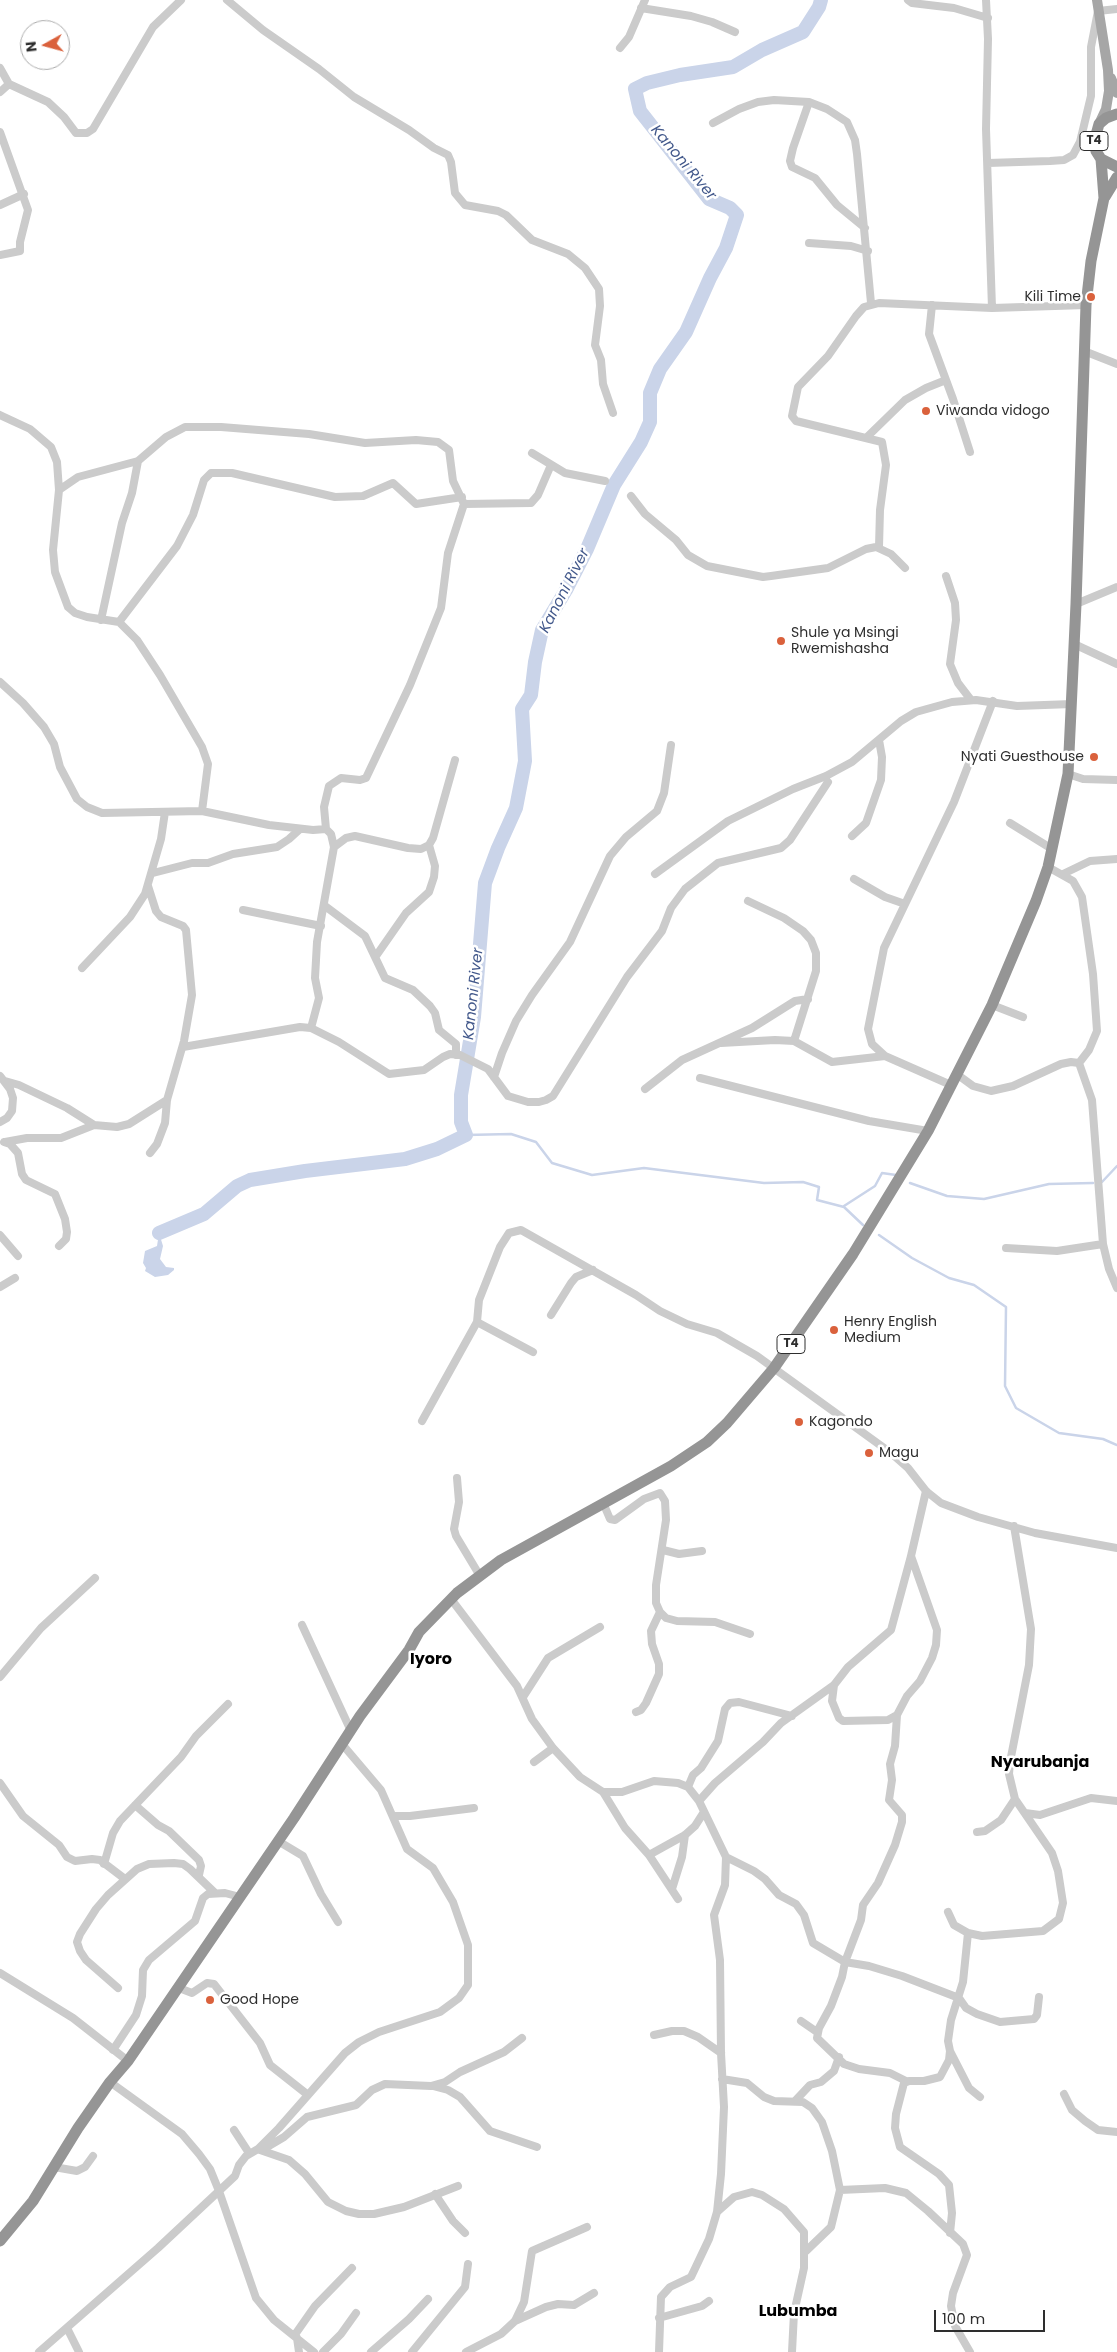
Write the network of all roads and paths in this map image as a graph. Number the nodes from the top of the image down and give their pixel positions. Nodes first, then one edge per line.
1 (181, 0) edge
2 (227, 0) edge
3 (645, 0) edge
4 (908, 0) edge
5 (986, 0) edge
6 (1097, 0) edge
7 (641, 8) junction
8 (1117, 9) edge
9 (1098, 11) junction
10 (988, 18) junction
11 (735, 32) dead end
12 (620, 48) dead end
13 (0, 68) edge
14 (1108, 70) junction
15 (9, 84) junction
16 (0, 92) edge
17 (1117, 93) edge
18 (808, 102) junction
19 (1117, 114) edge
20 (712, 123) dead end
21 (1100, 124) junction
22 (0, 132) edge
23 (1101, 159) junction
24 (988, 163) junction
25 (1117, 167) edge
26 (1117, 177) edge
27 (24, 194) junction
28 (1104, 198) junction
29 (0, 205) edge
30 (865, 228) junction
31 (809, 243) dead end
32 (868, 251) junction
33 (0, 255) edge
34 (871, 303) junction
35 (932, 305) junction
36 (1086, 305) junction
37 (992, 308) junction
38 (1084, 350) junction
39 (1117, 364) edge
40 (946, 380) junction
41 (613, 413) dead end
42 (0, 415) edge
43 (867, 437) junction
44 (970, 452) dead end
45 (532, 453) dead end
46 (138, 461) junction
47 (550, 465) junction
48 (605, 480) dead end
49 (59, 490) junction
50 (630, 496) dead end
51 (463, 501) junction
52 (880, 547) junction
53 (905, 568) dead end
54 (946, 576) dead end
55 (1117, 587) edge
56 (1076, 604) junction
57 (101, 620) junction
58 (119, 622) junction
59 (1074, 644) junction
60 (1117, 664) edge
61 (0, 682) edge
62 (971, 700) junction
63 (993, 701) junction
64 (1072, 704) junction
65 (879, 740) junction
66 (671, 745) dead end
67 (455, 760) dead end
68 (1068, 774) junction
69 (1117, 780) edge
70 (828, 782) dead end
71 (202, 811) junction
72 (165, 812) junction
73 (1010, 823) dead end
74 (300, 828) junction
75 (326, 829) junction
76 (852, 836) dead end
77 (429, 845) junction
78 (334, 847) junction
79 (1052, 849) junction
80 (1117, 859) edge
81 (1048, 867) junction
82 (153, 874) junction
83 (655, 874) dead end
84 (1063, 874) junction
85 (854, 878) dead end
86 (148, 886) junction
87 (748, 901) dead end
88 (906, 904) junction
89 (325, 906) junction
90 (243, 910) dead end
91 (321, 926) junction
92 (376, 956) junction
93 (82, 968) dead end
94 (808, 999) junction
95 (992, 1005) junction
96 (1023, 1017) dead end
97 (310, 1028) junction
98 (794, 1041) junction
99 (721, 1043) junction
100 (183, 1046) junction
101 (456, 1054) junction
102 (885, 1056) junction
103 (1079, 1063) junction
104 (958, 1075) junction
105 (494, 1077) junction
106 (700, 1078) dead end
107 (2, 1079) edge
108 (951, 1085) junction
109 (646, 1089) dead end
110 (167, 1100) junction
111 (0, 1122) edge
112 (94, 1125) junction
113 (928, 1131) junction
114 (3, 1142) edge
115 (150, 1153) dead end
116 (0, 1235) edge
117 (1103, 1244) junction
118 (59, 1246) dead end
119 (1006, 1248) dead end
120 (18, 1256) dead end
121 (593, 1270) junction
122 (15, 1278) dead end
123 (0, 1287) edge
124 (1117, 1288) edge
125 (552, 1315) dead end
126 (477, 1322) junction
127 (533, 1352) dead end
128 (774, 1368) junction
129 (422, 1421) dead end
130 (456, 1478) dead end
131 (926, 1491) junction
132 (604, 1505) junction
133 (1014, 1526) junction
134 (1117, 1548) edge
135 (663, 1550) junction
136 (702, 1551) dead end
137 (912, 1556) junction
138 (480, 1576) junction
139 (95, 1578) dead end
140 (452, 1599) junction
141 (660, 1612) junction
142 (302, 1625) dead end
143 (600, 1627) dead end
144 (750, 1634) dead end
145 (0, 1677) edge
146 (834, 1685) junction
147 (523, 1697) junction
148 (228, 1704) dead end
149 (636, 1712) dead end
150 (897, 1715) junction
151 (792, 1716) junction
152 (350, 1731) junction
153 (342, 1744) junction
154 (553, 1748) junction
155 (534, 1762) dead end
156 (0, 1783) edge
157 (688, 1787) junction
158 (603, 1792) junction
159 (1015, 1799) junction
160 (699, 1800) junction
161 (1117, 1801) edge
162 (135, 1805) junction
163 (474, 1808) dead end
164 (704, 1812) junction
165 (1024, 1813) junction
166 (394, 1816) junction
167 (977, 1832) dead end
168 (685, 1834) junction
169 (278, 1842) junction
170 (649, 1855) junction
171 (726, 1857) junction
172 (104, 1864) junction
173 (198, 1875) junction
174 (125, 1879) junction
175 (672, 1889) junction
176 (214, 1893) junction
177 (240, 1897) junction
178 (678, 1899) dead end
179 (948, 1912) dead end
180 (338, 1922) dead end
181 (968, 1933) junction
182 (845, 1962) junction
183 (0, 1972) edge
184 (118, 1988) dead end
185 (178, 1988) junction
186 (959, 1998) junction
187 (1039, 1998) dead end
188 (801, 2021) dead end
189 (818, 2032) junction
190 (654, 2035) dead end
191 (522, 2038) dead end
192 (113, 2050) junction
193 (950, 2051) junction
194 (721, 2053) junction
195 (839, 2057) junction
196 (128, 2061) junction
197 (722, 2079) junction
198 (906, 2081) junction
199 (110, 2082) junction
200 (431, 2086) junction
201 (1064, 2094) dead end
202 (308, 2095) junction
203 (980, 2097) dead end
204 (795, 2101) junction
205 (234, 2130) dead end
206 (1117, 2132) edge
207 (537, 2147) dead end
208 (260, 2150) junction
209 (249, 2154) junction
210 (93, 2156) dead end
211 (54, 2167) junction
212 (458, 2186) dead end
213 (840, 2190) junction
214 (219, 2191) junction
215 (435, 2194) junction
216 (717, 2212) junction
217 (587, 2227) dead end
218 (465, 2233) dead end
219 (950, 2233) junction
220 (0, 2240) edge
221 (806, 2252) junction
222 (468, 2264) dead end
223 (352, 2268) dead end
224 (594, 2293) dead end
225 (428, 2299) dead end
226 (709, 2301) dead end
227 (356, 2313) dead end
228 (659, 2318) junction
229 (516, 2321) junction
230 (66, 2328) junction
231 (295, 2337) junction
232 (39, 2352) edge
233 (78, 2352) edge
234 (299, 2352) edge
235 (314, 2352) edge
236 (323, 2352) edge
237 (371, 2352) edge
238 (412, 2352) edge
239 (466, 2352) edge
240 (659, 2352) edge
241 (792, 2352) edge
242 (970, 2352) edge

1 - 15 street
2 - 41 street
3 - 7 street
4 - 10 street
5 - 10 street
6 - 9 main road
7 - 11 street
7 - 12 street
8 - 9 street
9 - 14 main road
9 - 24 street
10 - 24 street
13 - 15 street
14 - 17 main road
14 - 21 main road
15 - 16 street
18 - 20 street
18 - 30 street
18 - 30 street
19 - 21 highway, T4
21 - 23 highway, T4
22 - 27 street
23 - 25 highway, T4
23 - 28 highway, T4
24 - 37 street
26 - 28 highway, T4
27 - 29 street
27 - 33 street
28 - 36 highway, T4
30 - 32 street
31 - 32 street
32 - 34 street
34 - 35 street
34 - 43 street
35 - 37 street
35 - 40 street
36 - 37 street
36 - 38 highway, T4
38 - 39 street
38 - 56 highway, T4
40 - 43 street
40 - 44 street
42 - 49 street
43 - 52 street
45 - 47 street
46 - 49 street
46 - 51 street
46 - 57 street
47 - 48 street
47 - 51 street
49 - 57 street
50 - 52 street
51 - 58 street
51 - 75 street
52 - 53 street
54 - 62 street
55 - 56 street
56 - 59 highway, T4
57 - 58 street
58 - 71 street
59 - 60 street
59 - 64 highway, T4
61 - 72 street
62 - 63 street
62 - 65 street
63 - 64 street
63 - 88 street
64 - 68 highway, T4
65 - 76 street
65 - 83 street
66 - 105 street
67 - 77 street
68 - 69 street
68 - 79 highway, T4
70 - 105 street
71 - 72 street
71 - 74 street
72 - 82 street
73 - 79 street
74 - 75 street
74 - 82 street
75 - 78 street
77 - 78 street
77 - 92 street
78 - 89 street
79 - 81 highway, T4
80 - 84 street
81 - 84 street
81 - 95 highway, T4
82 - 86 street
84 - 103 street
85 - 88 street
86 - 93 street
86 - 100 street
87 - 94 street
88 - 102 street
89 - 91 street
89 - 92 street
90 - 91 street
91 - 97 street
92 - 101 street
94 - 98 street
94 - 99 street
95 - 96 street
95 - 104 highway, T4
97 - 100 street
97 - 101 street
98 - 99 street
98 - 102 street
99 - 109 street
100 - 110 street
101 - 105 street
102 - 108 street
103 - 104 street
103 - 117 street
104 - 108 highway, T4
106 - 113 street
107 - 111 street
107 - 112 street
108 - 113 highway, T4
110 - 112 street
110 - 115 street
112 - 114 street
113 - 128 highway, T4
114 - 118 street
116 - 120 street
117 - 119 street
117 - 124 street
121 - 125 street
121 - 126 street
121 - 128 street
122 - 123 street
126 - 127 street
126 - 129 street
128 - 131 street
128 - 132 highway, T4
130 - 138 street
131 - 133 street
131 - 137 street
132 - 135 street
132 - 138 highway, T4
133 - 134 street
133 - 159 street
135 - 136 street
135 - 141 street
137 - 146 street
137 - 150 street
138 - 140 highway, T4
139 - 145 street
140 - 147 street
140 - 152 highway, T4
141 - 144 street
141 - 149 street
142 - 152 street
143 - 147 street
146 - 150 street
146 - 151 street
147 - 154 street
148 - 162 street
150 - 182 street
151 - 157 street
151 - 160 street
152 - 153 highway, T4
153 - 166 street
153 - 169 highway, T4
154 - 155 street
154 - 158 street
156 - 172 street
157 - 158 street
157 - 160 street
158 - 170 street
159 - 165 street
159 - 167 street
160 - 164 street
161 - 165 street
162 - 172 street
162 - 173 street
163 - 166 street
164 - 168 street
164 - 171 street
165 - 181 street
166 - 202 street
168 - 170 street
168 - 175 street
169 - 177 highway, T4
169 - 180 street
170 - 175 street
171 - 182 street
171 - 194 street
172 - 174 street
173 - 174 street
173 - 176 street
174 - 184 street
175 - 178 street
176 - 177 street
176 - 192 street
177 - 185 highway, T4
179 - 181 street
181 - 186 street
182 - 186 street
182 - 189 street
183 - 192 street
185 - 196 highway, T4
185 - 202 street
186 - 187 street
186 - 193 street
188 - 189 street
189 - 195 street
190 - 194 street
191 - 200 street
192 - 196 street
193 - 198 street
193 - 203 street
194 - 197 street
195 - 198 street
195 - 204 street
196 - 199 highway, T4
197 - 204 street
197 - 216 street
198 - 219 street
199 - 211 highway, T4
199 - 214 street
200 - 207 street
200 - 208 street
201 - 206 street
202 - 208 street
204 - 213 street
205 - 209 street
208 - 209 street
208 - 215 street
209 - 214 street
210 - 211 street
211 - 220 highway, T4
212 - 215 street
213 - 219 street
213 - 221 street
214 - 230 street
214 - 231 street
215 - 218 street
216 - 221 street
216 - 228 street
217 - 229 street
219 - 242 street
221 - 241 street
222 - 238 street
223 - 231 street
224 - 229 street
225 - 237 street
226 - 228 street
227 - 236 street
228 - 240 street
229 - 239 street
230 - 232 street
230 - 233 street
231 - 234 street
231 - 235 street

